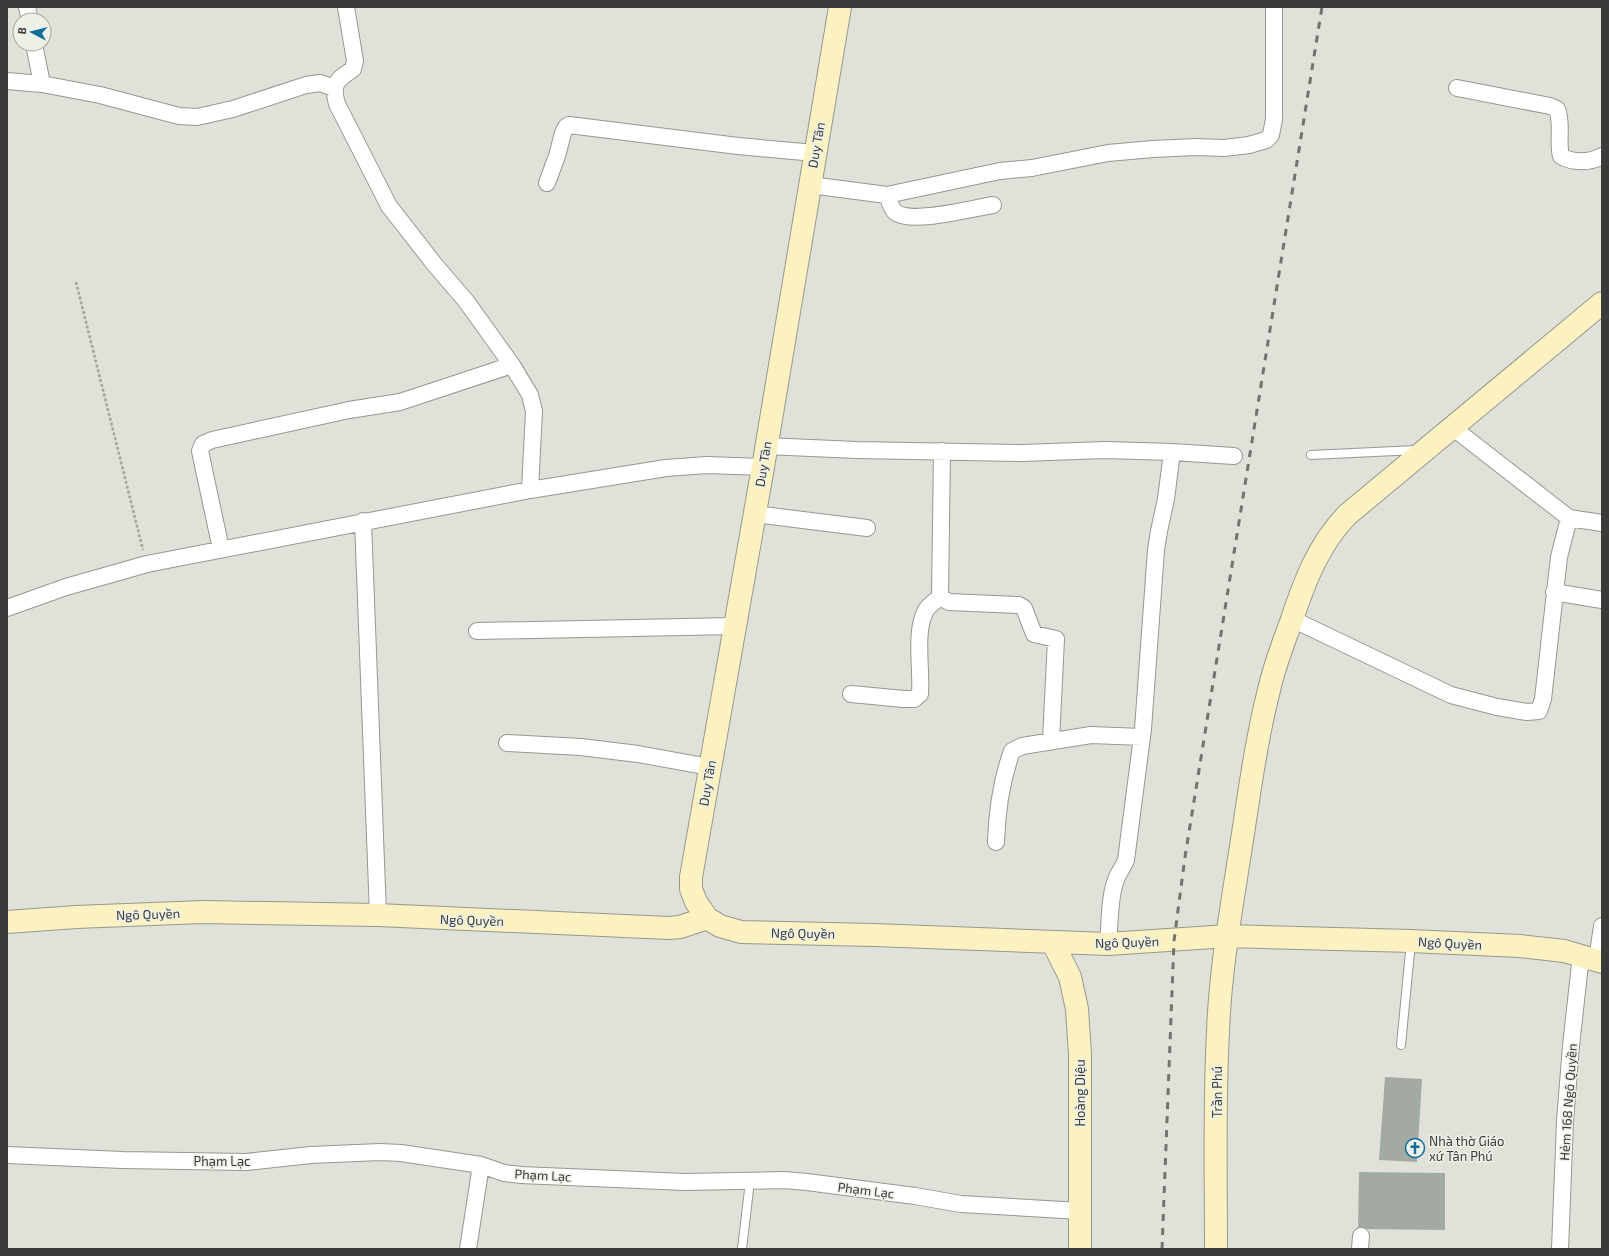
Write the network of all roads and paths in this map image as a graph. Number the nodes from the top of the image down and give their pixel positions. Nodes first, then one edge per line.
1 (346, 7) edge
2 (840, 7) edge
3 (1274, 7) edge
4 (36, 52) edge
5 (7, 81) edge
6 (42, 84) junction
7 (334, 88) junction
8 (1457, 88) dead end
9 (815, 153) junction
10 (1602, 156) edge
11 (547, 184) dead end
12 (810, 185) junction
13 (887, 195) junction
14 (993, 204) dead end
15 (76, 282) dead end
16 (1602, 303) edge
17 (512, 365) junction
18 (1452, 427) junction
19 (1425, 450) junction
20 (942, 451) junction
21 (1172, 452) junction
22 (1311, 455) dead end
23 (764, 456) junction
24 (1234, 456) dead end
25 (530, 490) junction
26 (754, 514) junction
27 (1569, 518) junction
28 (363, 521) junction
29 (1602, 523) edge
30 (867, 528) dead end
31 (221, 549) junction
32 (147, 564) junction
33 (1554, 592) junction
34 (940, 597) junction
35 (1602, 600) edge
36 (7, 608) edge
37 (1292, 619) junction
38 (734, 626) junction
39 (477, 631) dead end
40 (851, 694) dead end
41 (1142, 737) junction
42 (1052, 742) junction
43 (508, 743) dead end
44 (710, 767) junction
45 (996, 842) dead end
46 (378, 915) junction
47 (706, 918) junction
48 (7, 922) edge
49 (1602, 926) edge
50 (1228, 936) junction
51 (1411, 941) junction
52 (1053, 943) junction
53 (1108, 944) junction
54 (1593, 959) edge
55 (1400, 1045) dead end
56 (7, 1155) edge
57 (481, 1165) junction
58 (750, 1181) junction
59 (1080, 1211) junction
60 (468, 1249) edge
61 (742, 1249) edge
62 (1080, 1249) edge
63 (1216, 1249) edge
64 (1560, 1249) edge

1 - 7 street
2 - 9 street, Duy Tân
3 - 13 street
4 - 6 street
5 - 6 street
6 - 7 street
7 - 17 street
8 - 10 street
9 - 11 street
9 - 12 street, Duy Tân
12 - 13 street
12 - 23 street, Duy Tân
13 - 14 street
15 - 32 path
16 - 18 street, Trần Phú
17 - 25 street
17 - 31 street
18 - 19 street, Trần Phú
18 - 27 street
19 - 22 lane
19 - 37 street, Trần Phú
20 - 21 street
20 - 23 street
20 - 34 street
21 - 24 street
21 - 41 street
23 - 25 street
23 - 26 street, Duy Tân
25 - 28 street
26 - 30 street
26 - 38 street, Duy Tân
27 - 29 street
27 - 33 street
28 - 31 street
28 - 46 street
31 - 32 street
32 - 36 street
33 - 35 street
33 - 37 street
34 - 40 street
34 - 42 street
37 - 50 street, Trần Phú
38 - 39 street
38 - 44 street, Duy Tân
41 - 42 street
41 - 53 street
42 - 45 street
43 - 44 street
44 - 47 street, Duy Tân
46 - 47 street, Ngô Quyền
46 - 48 street, Ngô Quyền
47 - 52 street, Ngô Quyền
49 - 54 street, Hẻm 168 Ngô Quyền
50 - 51 street, Ngô Quyền
50 - 53 street, Ngô Quyền
50 - 63 street, Trần Phú
51 - 54 street, Ngô Quyền
51 - 55 lane
52 - 53 street, Ngô Quyền
52 - 59 street, Hoàng Diệu
54 - 64 street, Hẻm 168 Ngô Quyền
56 - 57 street, Phạm Lạc
57 - 58 street, Phạm Lạc
57 - 60 street
58 - 59 street, Phạm Lạc
58 - 61 lane
59 - 62 street, Hoàng Diệu

